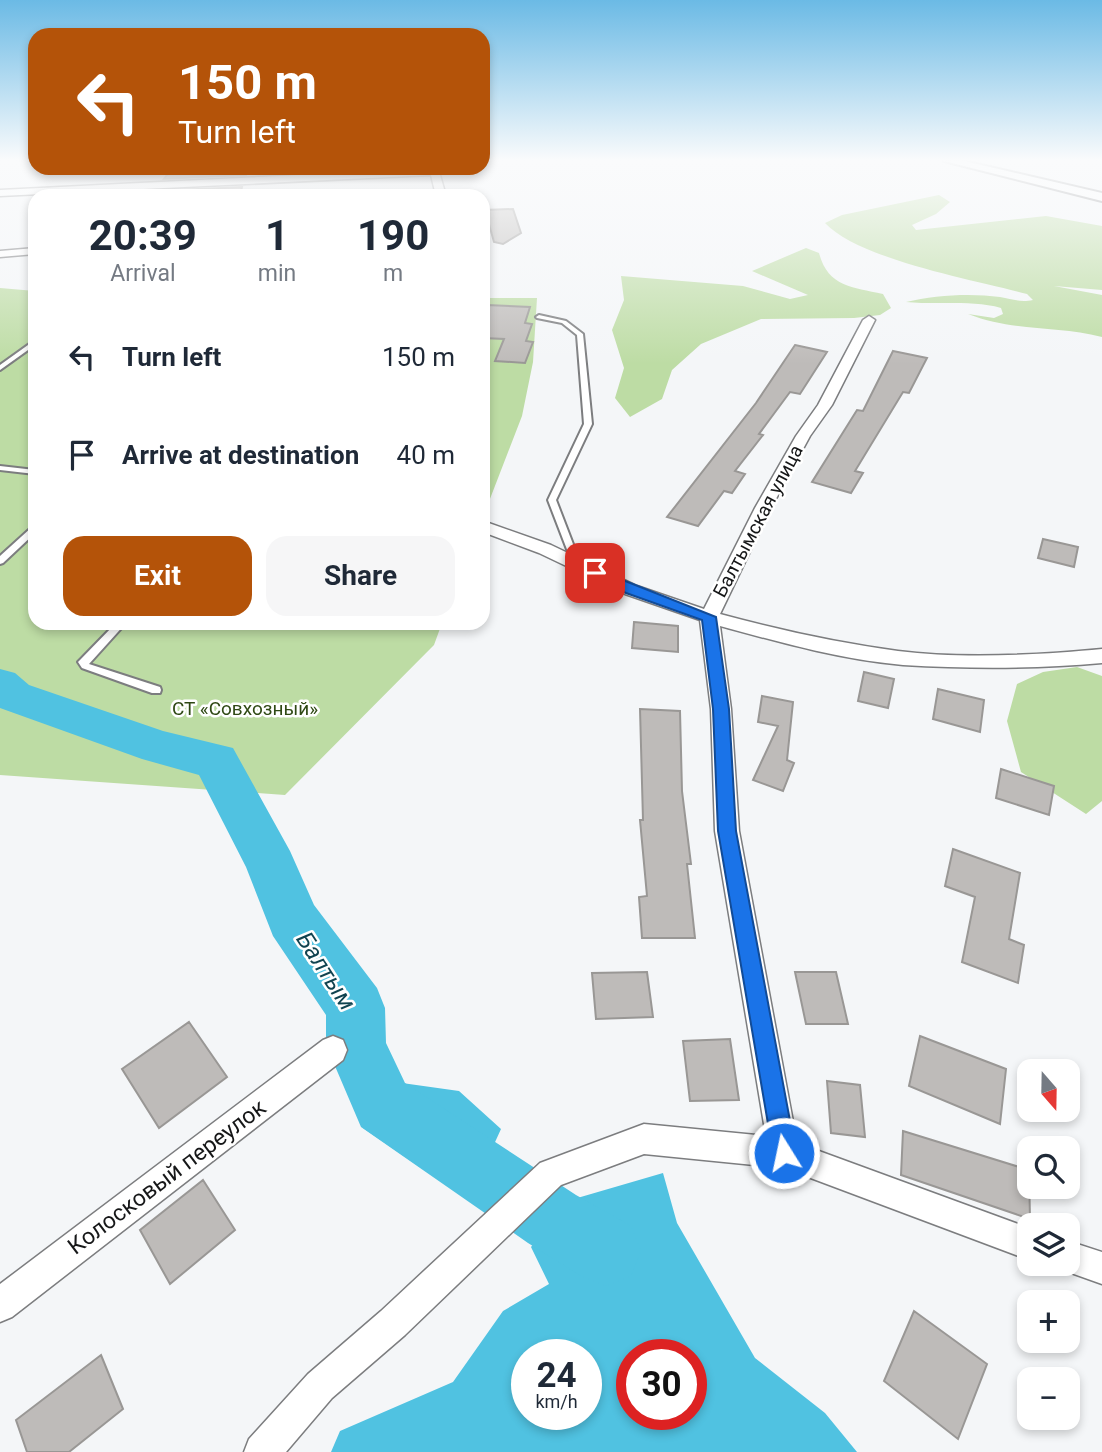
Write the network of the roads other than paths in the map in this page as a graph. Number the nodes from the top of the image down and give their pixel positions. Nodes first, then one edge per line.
1 (28, 252) edge
2 (0, 254) edge
3 (540, 317) dead end
4 (869, 320) dead end
5 (28, 347) edge
6 (0, 368) edge
7 (0, 468) edge
8 (28, 470) edge
9 (490, 529) edge
10 (28, 535) edge
11 (0, 561) edge
12 (577, 565) junction
13 (709, 617) junction
14 (114, 630) edge
15 (1102, 656) edge
16 (156, 690) dead end
17 (333, 1050) dead end
18 (784, 1153) junction
19 (1017, 1240) edge
20 (1080, 1261) edge
21 (1102, 1268) edge
22 (0, 1305) edge
23 (261, 1452) edge

1 - 2 street
3 - 12 lane
4 - 13 street, Балтымская улица
5 - 6 lane
7 - 8 lane
9 - 12 street
10 - 11 lane
12 - 13 street
13 - 15 street
13 - 18 street, Балтымская улица
14 - 16 lane
17 - 22 street, Колосковый переулок
18 - 19 street
18 - 23 street
20 - 21 street

